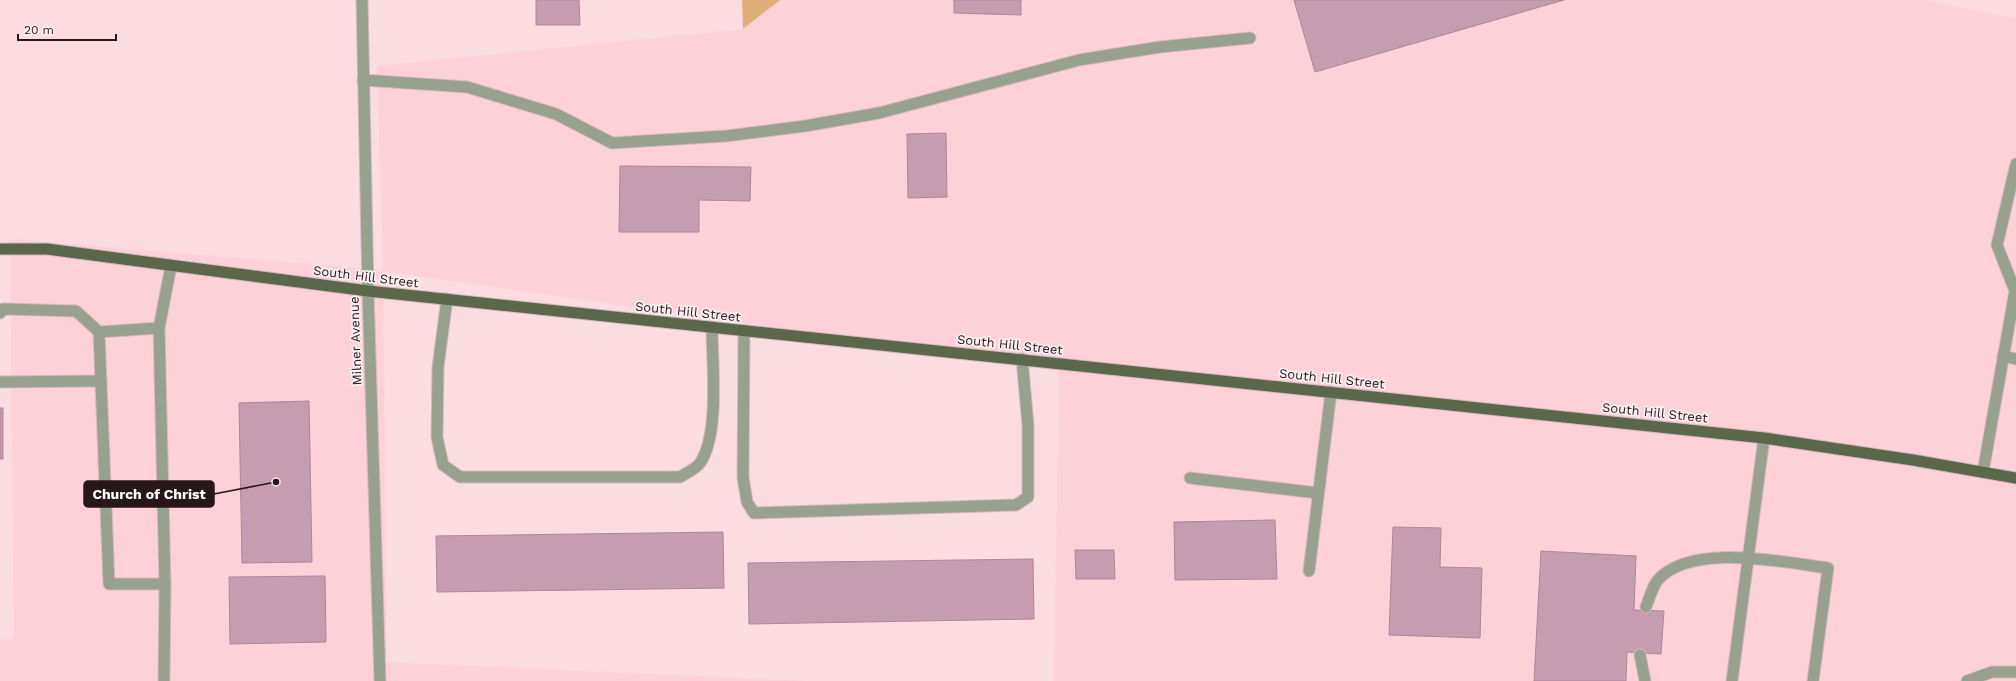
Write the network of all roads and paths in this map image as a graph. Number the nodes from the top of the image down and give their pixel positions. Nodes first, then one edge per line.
1 (362, 0) edge
2 (1250, 38) dead end
3 (363, 80) junction
4 (2016, 164) edge
5 (0, 249) edge
6 (171, 266) junction
7 (368, 291) junction
8 (2015, 291) edge
9 (447, 299) junction
10 (0, 313) edge
11 (712, 327) junction
12 (159, 328) junction
13 (744, 330) junction
14 (99, 332) junction
15 (2003, 356) junction
16 (1022, 359) junction
17 (2016, 359) edge
18 (101, 381) junction
19 (0, 382) edge
20 (1331, 392) junction
21 (1764, 438) junction
22 (1983, 472) junction
23 (1190, 478) dead end
24 (2016, 478) edge
25 (1318, 493) junction
26 (1748, 558) junction
27 (1309, 571) dead end
28 (165, 584) junction
29 (1646, 607) dead end
30 (1640, 655) dead end
31 (2016, 672) edge
32 (164, 681) edge
33 (380, 681) edge
34 (1645, 681) edge
35 (1732, 681) edge
36 (1814, 681) edge
37 (1967, 681) edge

1 - 3 street, Milner Avenue
2 - 3 street
3 - 7 street, Milner Avenue
4 - 8 street
5 - 6 main road, South Hill Street
6 - 7 main road, South Hill Street
6 - 12 street
7 - 9 main road, South Hill Street
7 - 33 street, Milner Avenue
8 - 15 street
9 - 11 main road, South Hill Street
9 - 11 street
10 - 14 street
11 - 13 main road, South Hill Street
12 - 14 street
12 - 28 street
13 - 16 main road, South Hill Street
13 - 16 street
14 - 18 street
15 - 17 street
15 - 22 street
16 - 20 main road, South Hill Street
18 - 19 street
18 - 28 street
20 - 21 main road, South Hill Street
20 - 25 street
21 - 22 main road, South Hill Street
21 - 26 street
22 - 24 main road, South Hill Street
23 - 25 street
25 - 27 street
26 - 29 street
26 - 35 street
26 - 36 street
28 - 32 street
30 - 34 street
31 - 37 street

